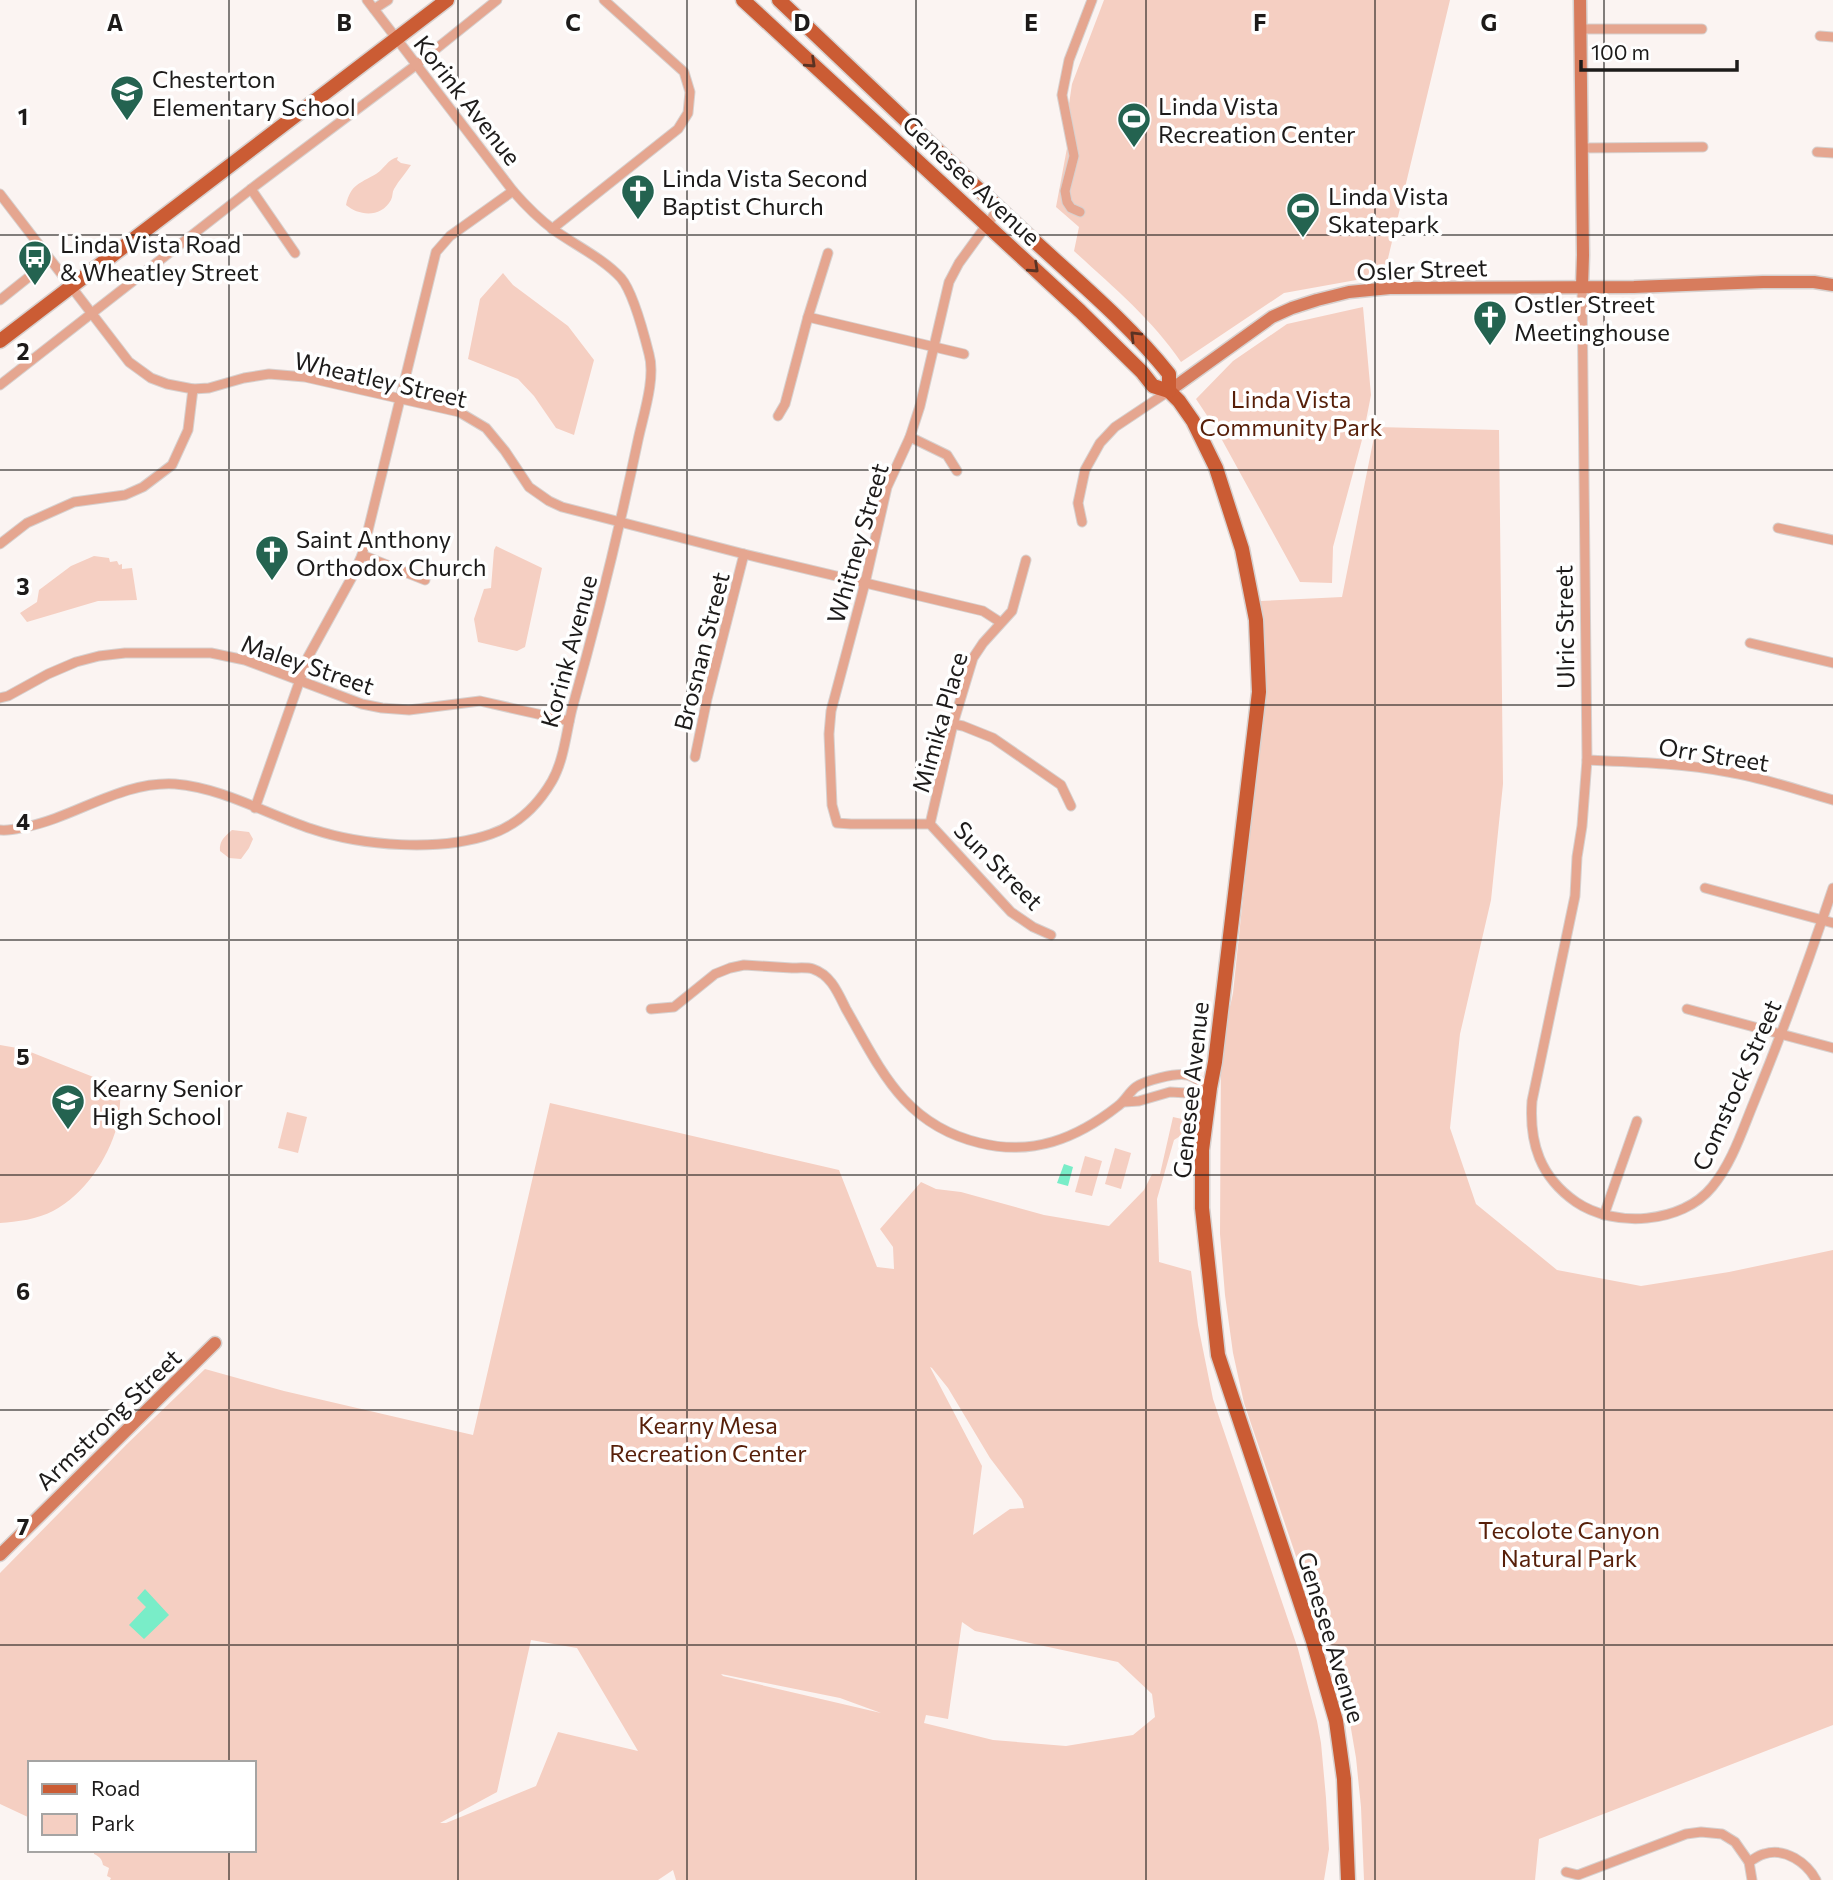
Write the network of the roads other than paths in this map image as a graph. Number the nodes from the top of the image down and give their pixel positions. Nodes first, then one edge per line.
1 (367, 0) edge
2 (388, 0) edge
3 (447, 0) edge
4 (497, 0) edge
5 (604, 0) edge
6 (743, 0) edge
7 (779, 0) edge
8 (1092, 0) edge
9 (1580, 0) edge
10 (374, 9) junction
11 (1580, 29) junction
12 (1702, 29) dead end
13 (1819, 36) dead end
14 (1833, 37) edge
15 (396, 39) junction
16 (416, 65) junction
17 (1703, 147) dead end
18 (1582, 148) junction
19 (1817, 152) dead end
20 (1833, 153) edge
21 (251, 189) junction
22 (513, 191) junction
23 (0, 194) edge
24 (999, 208) junction
25 (1080, 212) dead end
26 (987, 225) junction
27 (552, 229) junction
28 (295, 253) dead end
29 (828, 253) dead end
30 (50, 260) junction
31 (1833, 285) edge
32 (71, 287) junction
33 (1582, 287) junction
34 (0, 300) edge
35 (92, 314) junction
36 (808, 317) junction
37 (0, 341) edge
38 (935, 346) junction
39 (964, 354) dead end
40 (0, 385) edge
41 (193, 389) junction
42 (1169, 391) junction
43 (399, 398) junction
44 (778, 416) dead end
45 (910, 437) junction
46 (957, 471) dead end
47 (1082, 522) dead end
48 (620, 523) junction
49 (1778, 528) dead end
50 (1833, 540) edge
51 (0, 544) edge
52 (744, 554) junction
53 (362, 555) junction
54 (1026, 560) dead end
55 (425, 580) dead end
56 (865, 583) junction
57 (1000, 622) junction
58 (1750, 643) dead end
59 (1833, 663) edge
60 (300, 680) junction
61 (0, 698) edge
62 (569, 721) junction
63 (953, 724) junction
64 (695, 757) dead end
65 (1587, 760) junction
66 (1833, 800) edge
67 (1071, 806) dead end
68 (255, 808) junction
69 (837, 822) joint
70 (930, 824) junction
71 (0, 830) edge
72 (1705, 888) dead end
73 (1833, 888) edge
74 (1822, 920) junction
75 (1833, 923) edge
76 (1051, 935) dead end
77 (651, 1009) dead end
78 (1687, 1009) dead end
79 (1782, 1034) junction
80 (1833, 1048) edge
81 (1210, 1088) junction
82 (1124, 1102) junction
83 (1637, 1121) dead end
84 (1604, 1215) junction
85 (215, 1343) dead end
86 (0, 1555) edge
87 (1749, 1861) junction
88 (1566, 1872) dead end
89 (1348, 1880) edge
90 (1752, 1880) edge
91 (1816, 1880) edge

1 - 10 street, Korink Avenue
2 - 10 street
3 - 15 main road
4 - 16 street
5 - 27 street
6 -> 26 main road, Genesee Avenue
7 - 24 main road, Genesee Avenue
8 - 25 street
9 - 11 street, Ulric Street
10 - 15 street, Korink Avenue
11 - 12 street
11 - 18 street, Ulric Street
13 - 14 street
15 - 16 street, Korink Avenue
15 - 32 main road
16 - 21 street
16 - 22 street, Korink Avenue
17 - 18 street
18 - 33 street, Ulric Street
19 - 20 street
21 - 28 street
21 - 35 street
22 - 27 street, Korink Avenue
22 - 43 street
23 - 30 street, Wheatley Street
24 - 26 street, Whitney Street
42 -> 24 main road, Genesee Avenue
26 - 38 street, Whitney Street
26 -> 42 main road, Genesee Avenue
27 - 48 street, Korink Avenue
29 - 36 street
30 - 32 street, Wheatley Street
30 - 34 street
31 - 33 street, Osler Street
32 - 35 street, Wheatley Street
32 - 37 main road
33 - 42 street, Osler Street
33 - 65 street, Ulric Street
35 - 40 street
35 - 41 street, Wheatley Street
36 - 38 street
36 - 44 street
38 - 39 street
38 - 45 street, Whitney Street
41 - 43 street, Wheatley Street
41 - 51 street
42 - 47 street, Osler Street
42 - 81 main road, Genesee Avenue
43 - 48 street, Wheatley Street
43 - 53 street
45 - 46 street
45 - 56 street, Whitney Street
48 - 52 street, Wheatley Street
48 - 62 street, Korink Avenue
49 - 50 street
52 - 56 street, Wheatley Street
52 - 64 street, Brosnan Street
53 - 55 street
53 - 60 street
54 - 57 street, Mimika Place
56 - 57 street, Wheatley Street
56 - 69 street, Whitney Street
57 - 63 street, Mimika Place
58 - 59 street
60 - 61 street, Maley Street
60 - 62 street, Maley Street
60 - 68 street
62 - 68 street, Korink Avenue
63 - 67 street
63 - 70 street, Mimika Place
65 - 66 street, Orr Street
65 - 84 street, Ulric Street
68 - 71 street, Korink Avenue
69 - 70 street, Sun Street
70 - 76 street, Sun Street
72 - 74 street
73 - 74 street, Comstock Street
74 - 75 street
74 - 79 street, Comstock Street
77 - 82 street
78 - 79 street
79 - 80 street
79 - 84 street, Comstock Street
81 - 82 street
81 - 82 street
81 - 89 main road, Genesee Avenue
83 - 84 street
85 - 86 street, Armstrong Street
87 - 88 street
87 - 90 street
87 - 91 street

